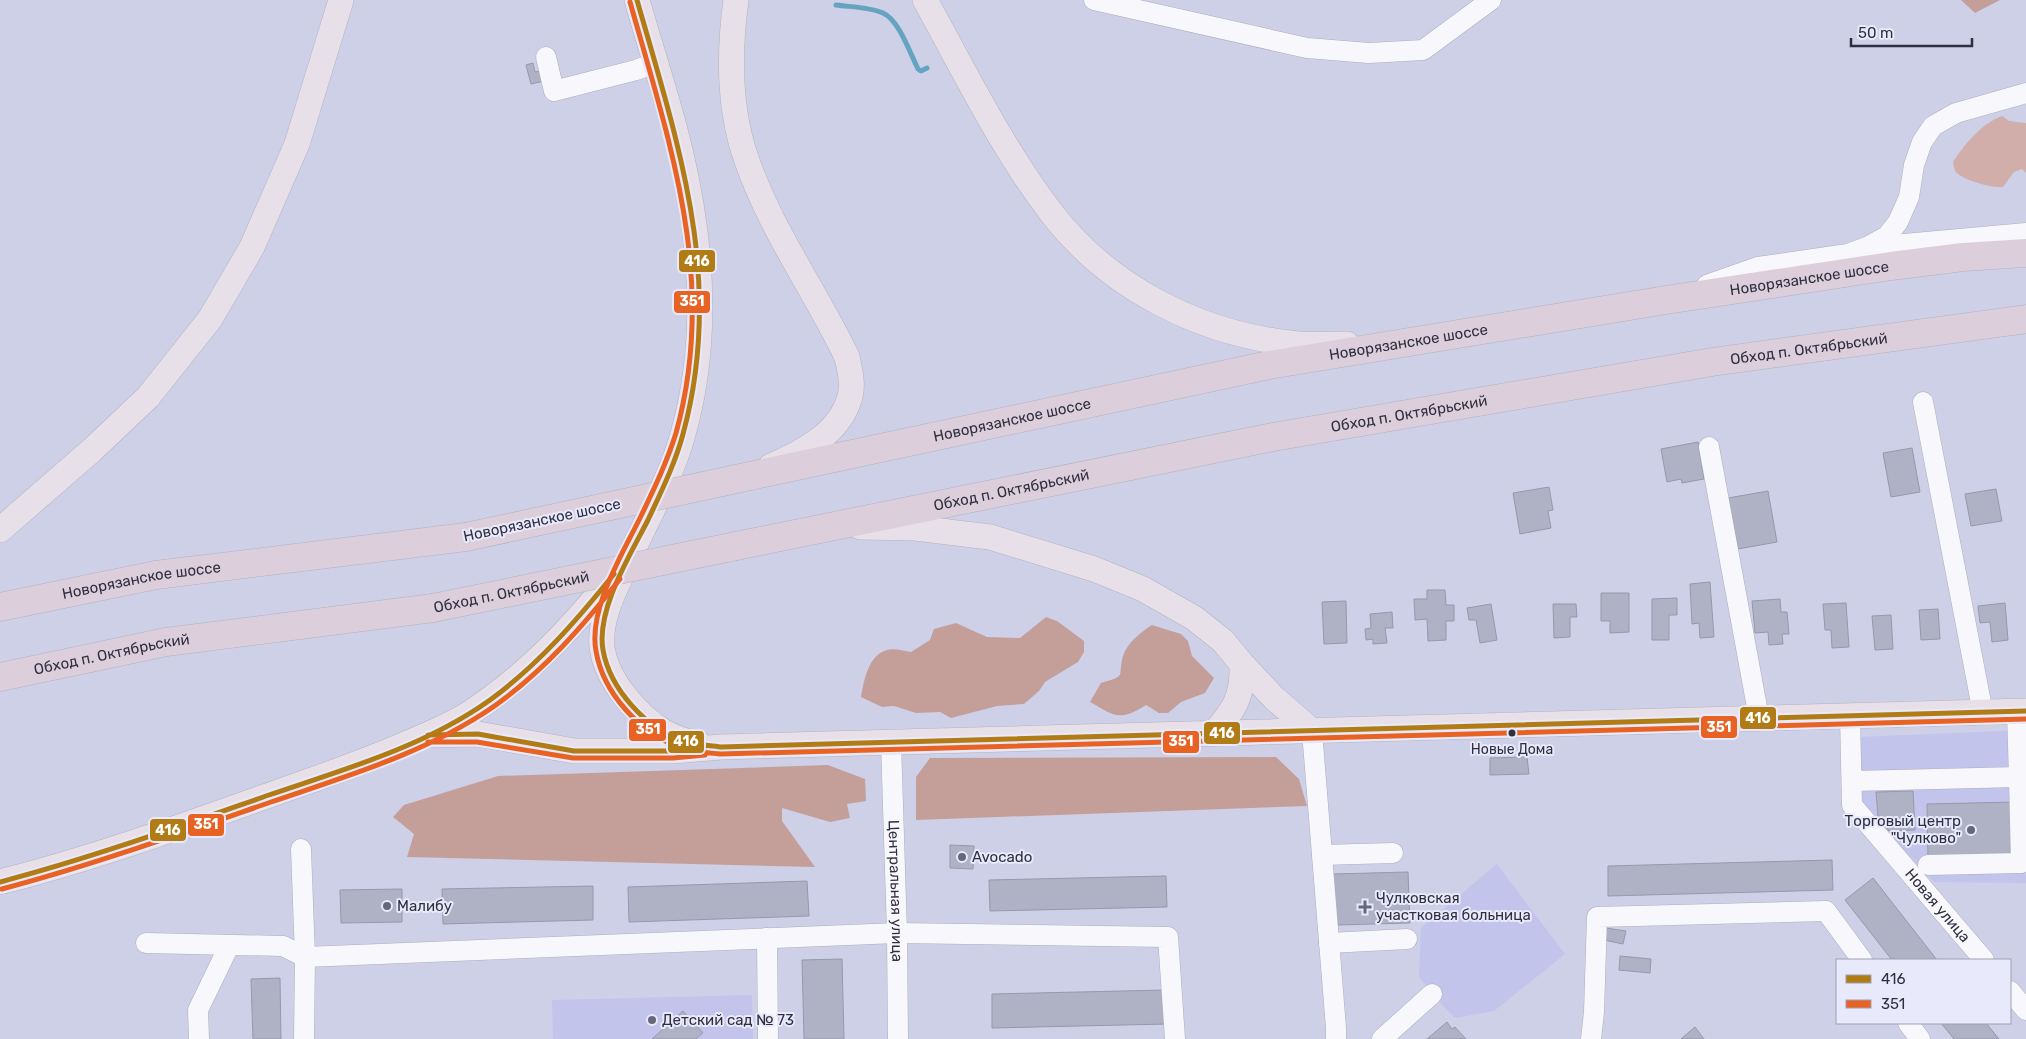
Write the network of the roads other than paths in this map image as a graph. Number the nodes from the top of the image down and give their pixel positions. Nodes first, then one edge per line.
1 (341, 0) edge
2 (637, 0) edge
3 (736, 0) edge
4 (926, 0) edge
5 (1094, 0) edge
6 (1491, 0) edge
7 (546, 57) dead end
8 (655, 63) junction
9 (2026, 93) edge
10 (2026, 233) edge
11 (1867, 247) junction
12 (2026, 253) edge
13 (1666, 300) junction
14 (2026, 319) edge
15 (1392, 344) junction
16 (1923, 402) dead end
17 (1709, 447) dead end
18 (750, 476) junction
19 (831, 526) junction
20 (0, 530) edge
21 (636, 540) junction
22 (0, 607) edge
23 (1242, 664) junction
24 (0, 677) edge
25 (2022, 711) edge
26 (1983, 712) junction
27 (1850, 716) junction
28 (1759, 718) junction
29 (1312, 731) junction
30 (1214, 732) junction
31 (428, 734) junction
32 (891, 742) junction
33 (721, 746) junction
34 (2019, 777) junction
35 (1852, 782) junction
36 (301, 849) dead end
37 (1393, 853) dead end
38 (1322, 855) junction
39 (2024, 863) edge
40 (1928, 865) dead end
41 (0, 882) edge
42 (897, 933) junction
43 (767, 938) junction
44 (1407, 939) dead end
45 (146, 943) dead end
46 (1329, 943) junction
47 (229, 946) junction
48 (305, 957) junction
49 (1861, 959) edge
50 (1983, 959) edge
51 (2011, 992) edge
52 (1432, 994) dead end
53 (2026, 1010) edge
54 (1909, 1024) edge
55 (1340, 1035) edge
56 (199, 1039) edge
57 (304, 1039) edge
58 (768, 1039) edge
59 (898, 1039) edge
60 (1175, 1039) edge
61 (1382, 1039) edge
62 (1591, 1039) edge
63 (1920, 1039) edge

1 - 20 main road
2 - 8 main road
3 - 18 main road
4 - 15 main road
5 - 6 street
7 - 8 street
8 - 21 main road
9 - 11 street
10 - 11 street
11 - 13 street
12 - 13 highway, Новорязанское шоссе
13 - 15 highway, Новорязанское шоссе
14 - 19 highway, Обход п. Октябрьский
15 - 18 highway, Новорязанское шоссе
16 - 26 street
17 - 28 street
18 - 22 highway, Новорязанское шоссе, bridge
19 - 23 main road
19 - 24 highway, Обход п. Октябрьский, bridge
21 - 31 main road
21 - 33 main road
23 - 29 main road
23 - 30 main road
25 - 26 main road
25 - 34 street
26 - 27 main road
27 - 28 main road
27 - 35 street, Новая улица
28 - 29 main road
29 - 30 main road
29 - 38 street
30 - 32 main road
31 - 33 main road
31 - 41 main road
32 - 33 main road
32 - 42 street, Центральная улица
34 - 35 street
34 - 39 street
35 - 50 street, Новая улица
36 - 48 street
37 - 38 street
38 - 46 street
39 - 40 street
42 - 43 street
42 - 59 street, Центральная улица
42 - 60 street
43 - 48 street
43 - 58 street
44 - 46 street
45 - 47 street
46 - 55 street
47 - 48 street
47 - 56 street
48 - 57 street
49 - 62 street
51 - 53 street
52 - 61 street
54 - 63 street

